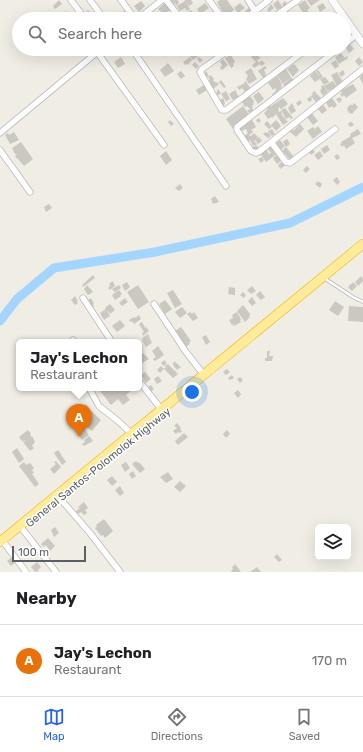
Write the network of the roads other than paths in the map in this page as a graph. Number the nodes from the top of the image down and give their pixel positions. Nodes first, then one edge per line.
1 (71, 0) edge
2 (90, 0) edge
3 (121, 0) edge
4 (162, 0) edge
5 (166, 0) edge
6 (209, 0) edge
7 (248, 0) edge
8 (270, 0) edge
9 (298, 0) edge
10 (332, 0) edge
11 (256, 11) joint
12 (80, 12) edge
13 (99, 12) edge
14 (131, 12) edge
15 (146, 12) edge
16 (175, 12) edge
17 (217, 12) edge
18 (281, 12) edge
19 (340, 12) edge
20 (351, 28) edge
21 (356, 35) junction
22 (351, 39) edge
23 (363, 44) edge
24 (92, 56) edge
25 (103, 56) edge
26 (137, 56) edge
27 (220, 56) edge
28 (298, 56) edge
29 (329, 56) edge
30 (363, 69) edge
31 (335, 129) dead end
32 (0, 133) edge
33 (271, 142) junction
34 (164, 145) dead end
35 (0, 150) edge
36 (226, 186) dead end
37 (30, 192) dead end
38 (363, 244) edge
39 (363, 250) edge
40 (327, 280) junction
41 (83, 298) dead end
42 (363, 302) edge
43 (154, 304) dead end
44 (110, 339) edge
45 (204, 375) junction
46 (142, 385) edge
47 (91, 391) edge
48 (162, 410) junction
49 (132, 434) junction
50 (59, 497) junction
51 (21, 527) junction
52 (2, 543) edge
53 (26, 572) edge
54 (56, 572) edge
55 (120, 572) edge

1 - 12 street
2 - 13 street
3 - 14 street
4 - 15 street
5 - 16 street
6 - 17 street
7 - 11 street
8 - 11 street
9 - 18 street
10 - 19 street
20 - 21 street
21 - 22 street
21 - 23 street
24 - 32 street
25 - 34 street
26 - 36 street
27 - 28 street
29 - 33 street
30 - 33 street
31 - 33 street
35 - 37 street
38 - 45 highway
39 - 40 highway, General Santos-Polomolok Highway
40 - 42 lane
40 - 50 highway, General Santos-Polomolok Highway
41 - 44 street
43 - 45 street
45 - 48 highway
46 - 48 street
47 - 49 street
48 - 49 highway
49 - 50 highway
50 - 51 highway
50 - 55 street
51 - 52 highway
51 - 54 street
52 - 53 street

